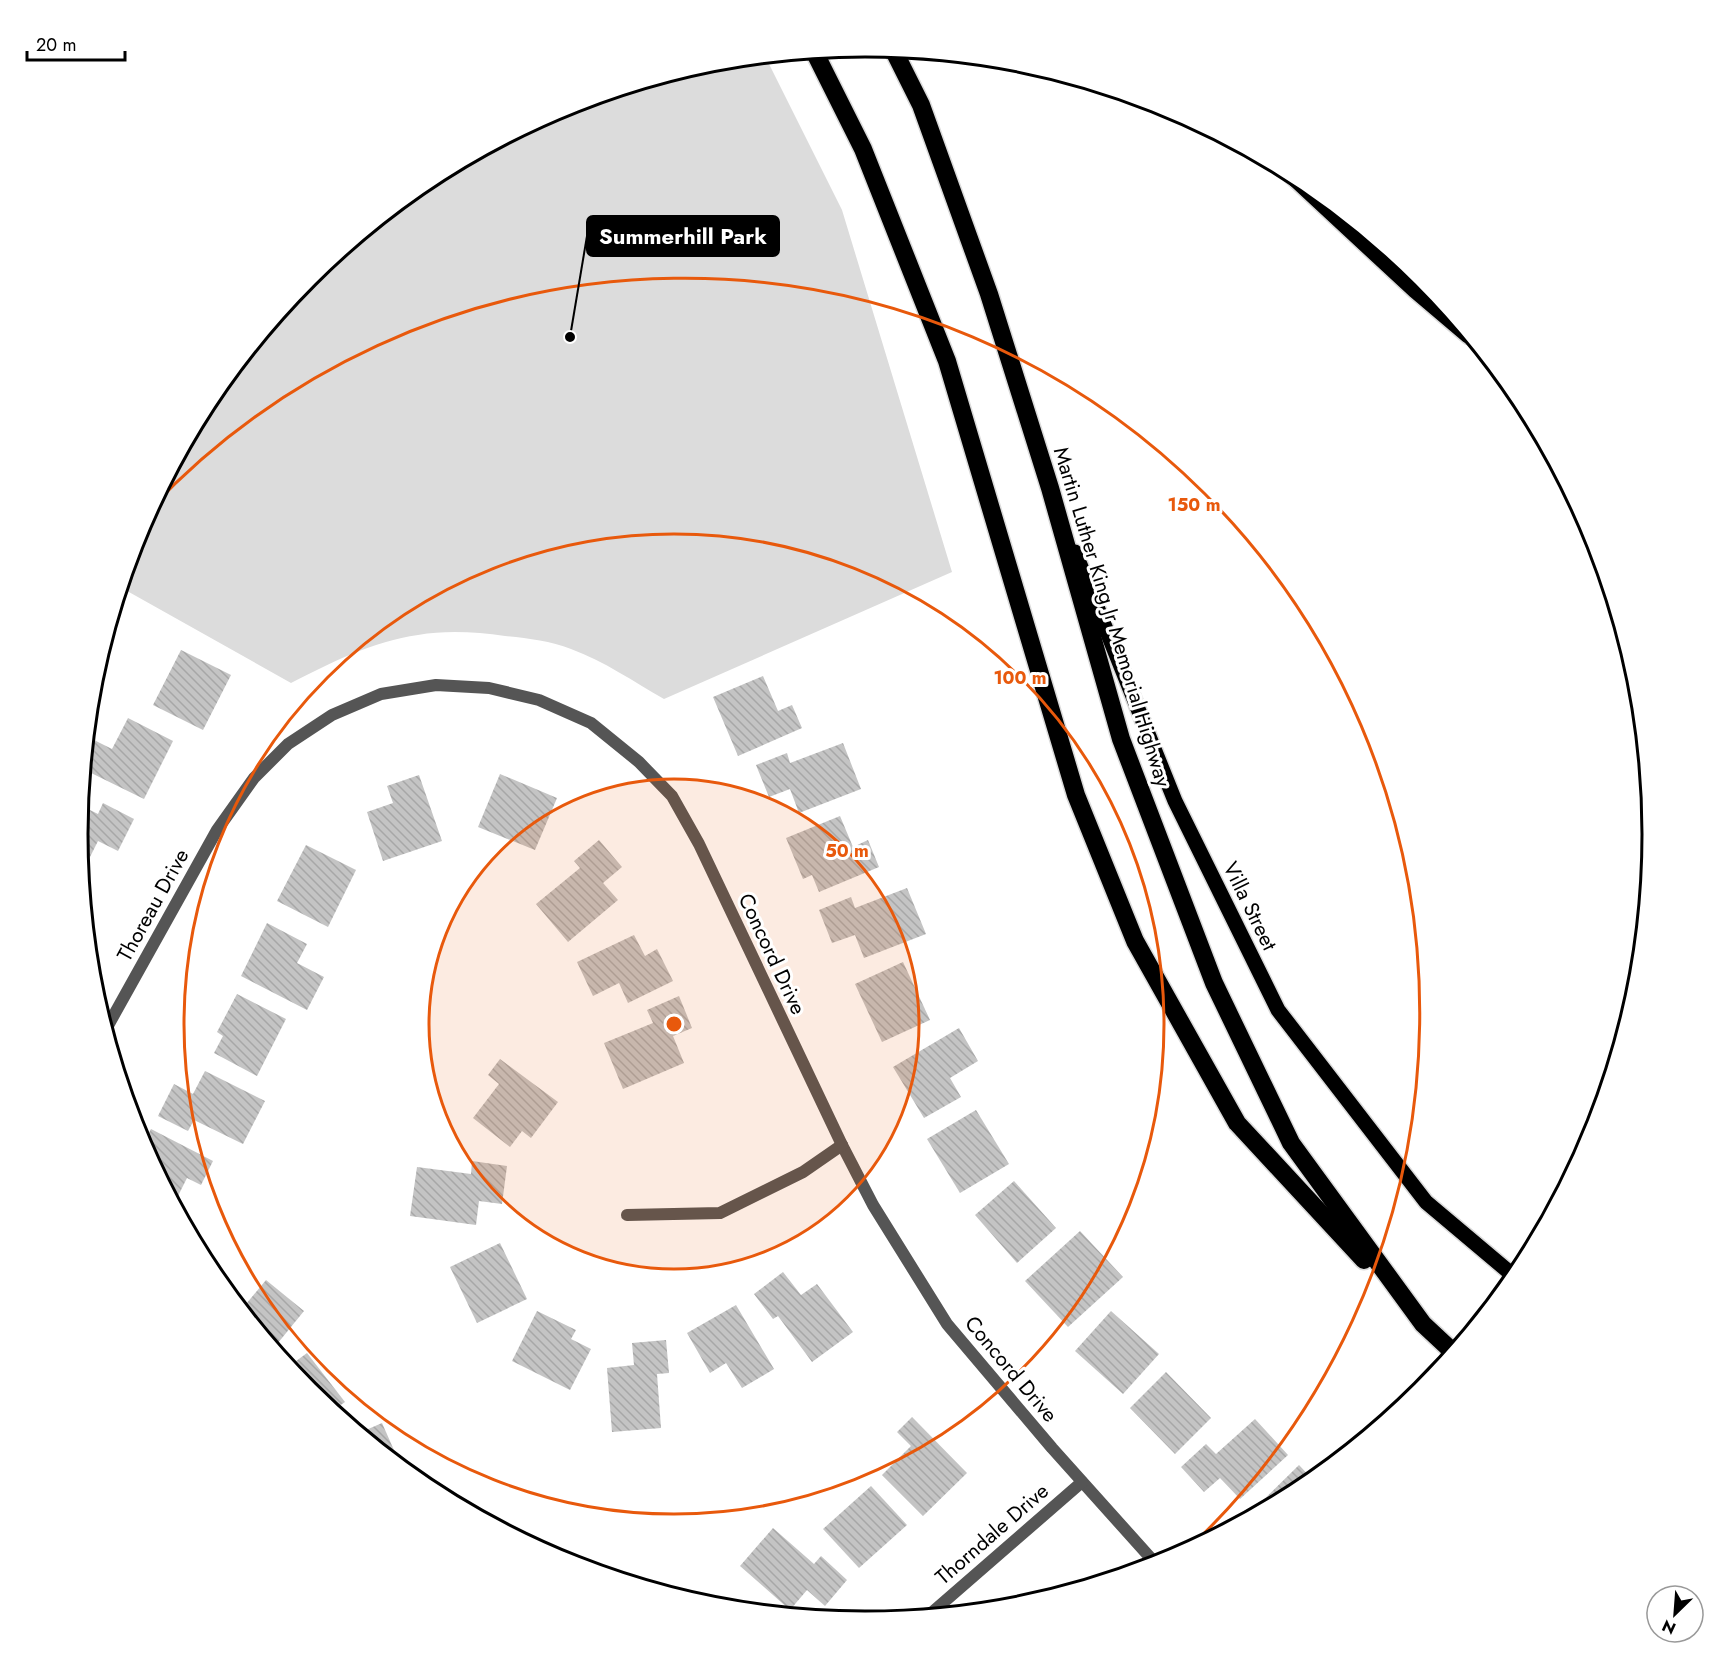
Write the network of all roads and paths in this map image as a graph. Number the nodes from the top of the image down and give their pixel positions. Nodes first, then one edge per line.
1 (898, 58) edge
2 (818, 59) edge
3 (1346, 225) edge
4 (1430, 302) edge
5 (1050, 488) junction
6 (217, 830) joint
7 (111, 1021) edge
8 (842, 1145) junction
9 (627, 1215) dead end
10 (1508, 1271) edge
11 (1423, 1324) junction
12 (1448, 1347) edge
13 (1082, 1482) junction
14 (1149, 1557) edge
15 (939, 1607) edge

1 - 5 highway, Martin Luther King Jr Memorial Highway
2 - 11 highway
3 - 4 highway
5 - 10 main road, Villa Street
5 - 11 highway, Martin Luther King Jr Memorial Highway
6 - 7 street, Thoreau Drive
6 - 8 street, Concord Drive
8 - 9 street
8 - 13 street, Concord Drive
11 - 12 highway, Martin Luther King Jr Memorial Highway
13 - 14 street, Concord Drive
13 - 15 street, Thorndale Drive

